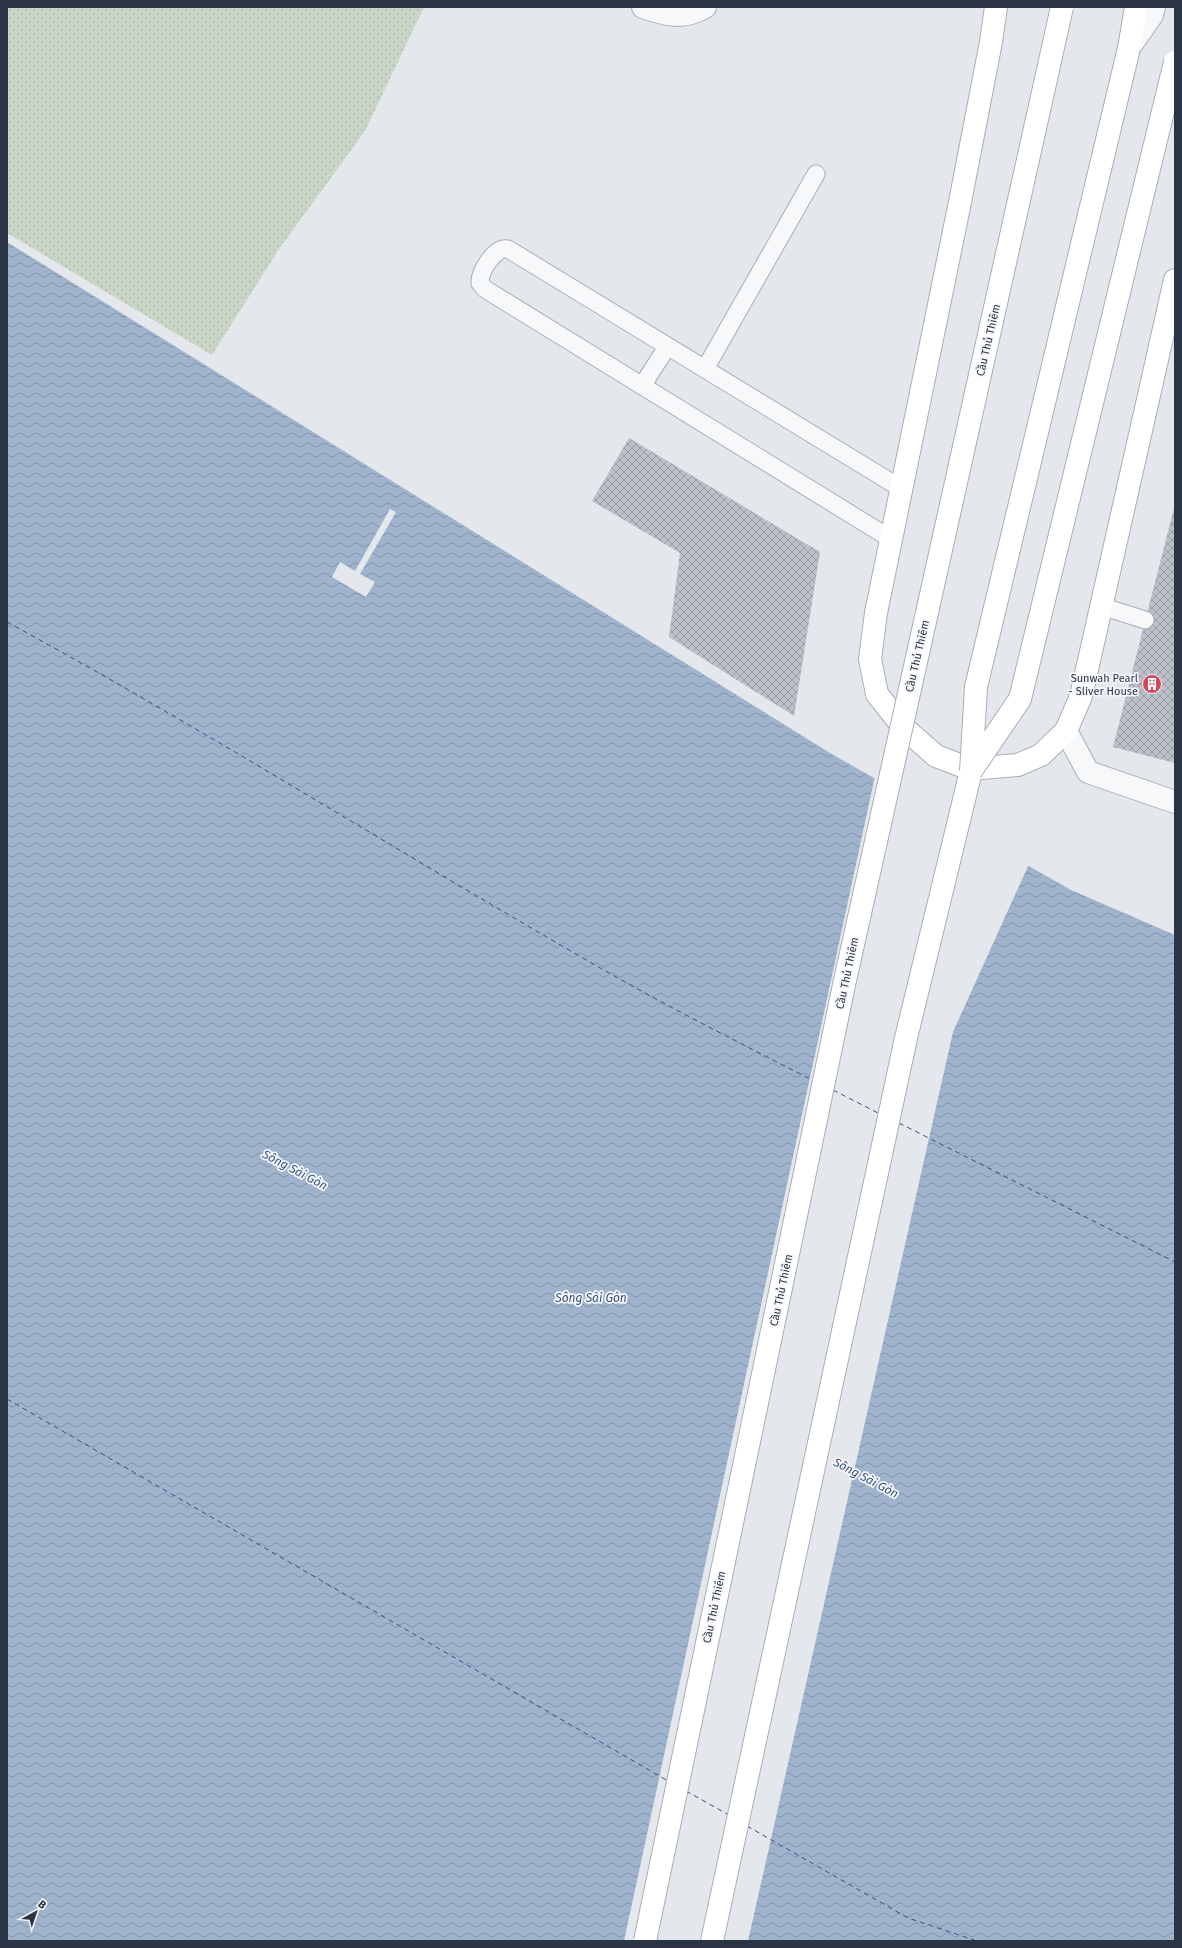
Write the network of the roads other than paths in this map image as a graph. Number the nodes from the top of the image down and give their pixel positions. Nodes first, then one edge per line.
1 (643, 7) edge
2 (705, 7) edge
3 (996, 7) edge
4 (1062, 7) edge
5 (1136, 7) edge
6 (1154, 7) edge
7 (1128, 48) junction
8 (1175, 62) edge
9 (816, 174) dead end
10 (1175, 280) edge
11 (667, 347) junction
12 (705, 369) junction
13 (642, 386) junction
14 (902, 489) junction
15 (891, 539) junction
16 (1101, 606) junction
17 (1145, 620) dead end
18 (1066, 730) junction
19 (971, 771) junction
20 (1175, 802) edge
21 (645, 1941) edge
22 (712, 1941) edge

1 - 2 street
3 - 14 main road
4 - 21 main road, Cầu Thủ Thiêm, bridge
5 - 7 main road
6 - 7 street
7 - 19 main road, bridge
8 - 19 main road, bridge
9 - 12 lane
10 - 16 main road
11 - 12 lane
11 - 13 lane
11 - 13 lane
12 - 14 lane
13 - 15 lane
14 - 15 main road
15 - 18 main road
16 - 17 lane
16 - 18 main road
18 - 20 street
19 - 22 main road

